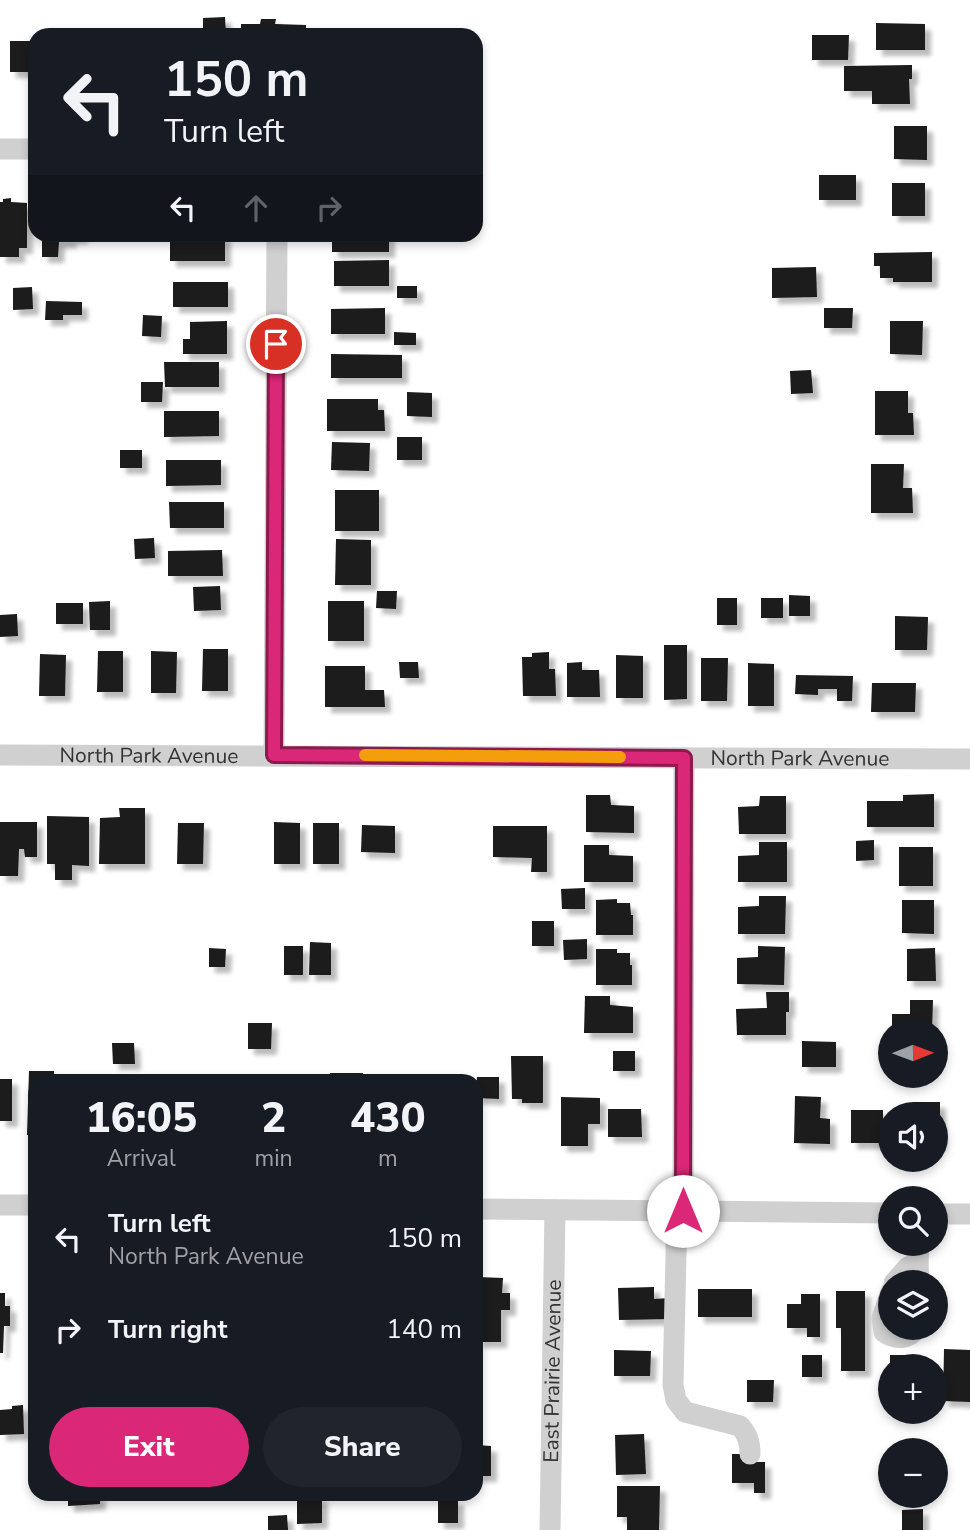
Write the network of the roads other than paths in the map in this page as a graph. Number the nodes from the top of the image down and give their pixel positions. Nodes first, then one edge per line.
1 (0, 149) edge
2 (28, 149) edge
3 (277, 242) edge
4 (0, 755) edge
5 (274, 755) junction
6 (684, 758) junction
7 (970, 759) edge
8 (0, 1205) edge
9 (28, 1205) edge
10 (483, 1209) edge
11 (555, 1210) junction
12 (680, 1211) junction
13 (878, 1213) edge
14 (948, 1213) edge
15 (970, 1214) edge
16 (750, 1454) dead end
17 (550, 1530) edge

1 - 2 street
3 - 5 street
4 - 5 street, North Park Avenue
5 - 6 street, North Park Avenue
6 - 7 street, North Park Avenue
6 - 12 street
8 - 9 street
10 - 11 street
11 - 12 street
11 - 17 street, East Prairie Avenue
12 - 13 street
12 - 16 street
14 - 15 street

